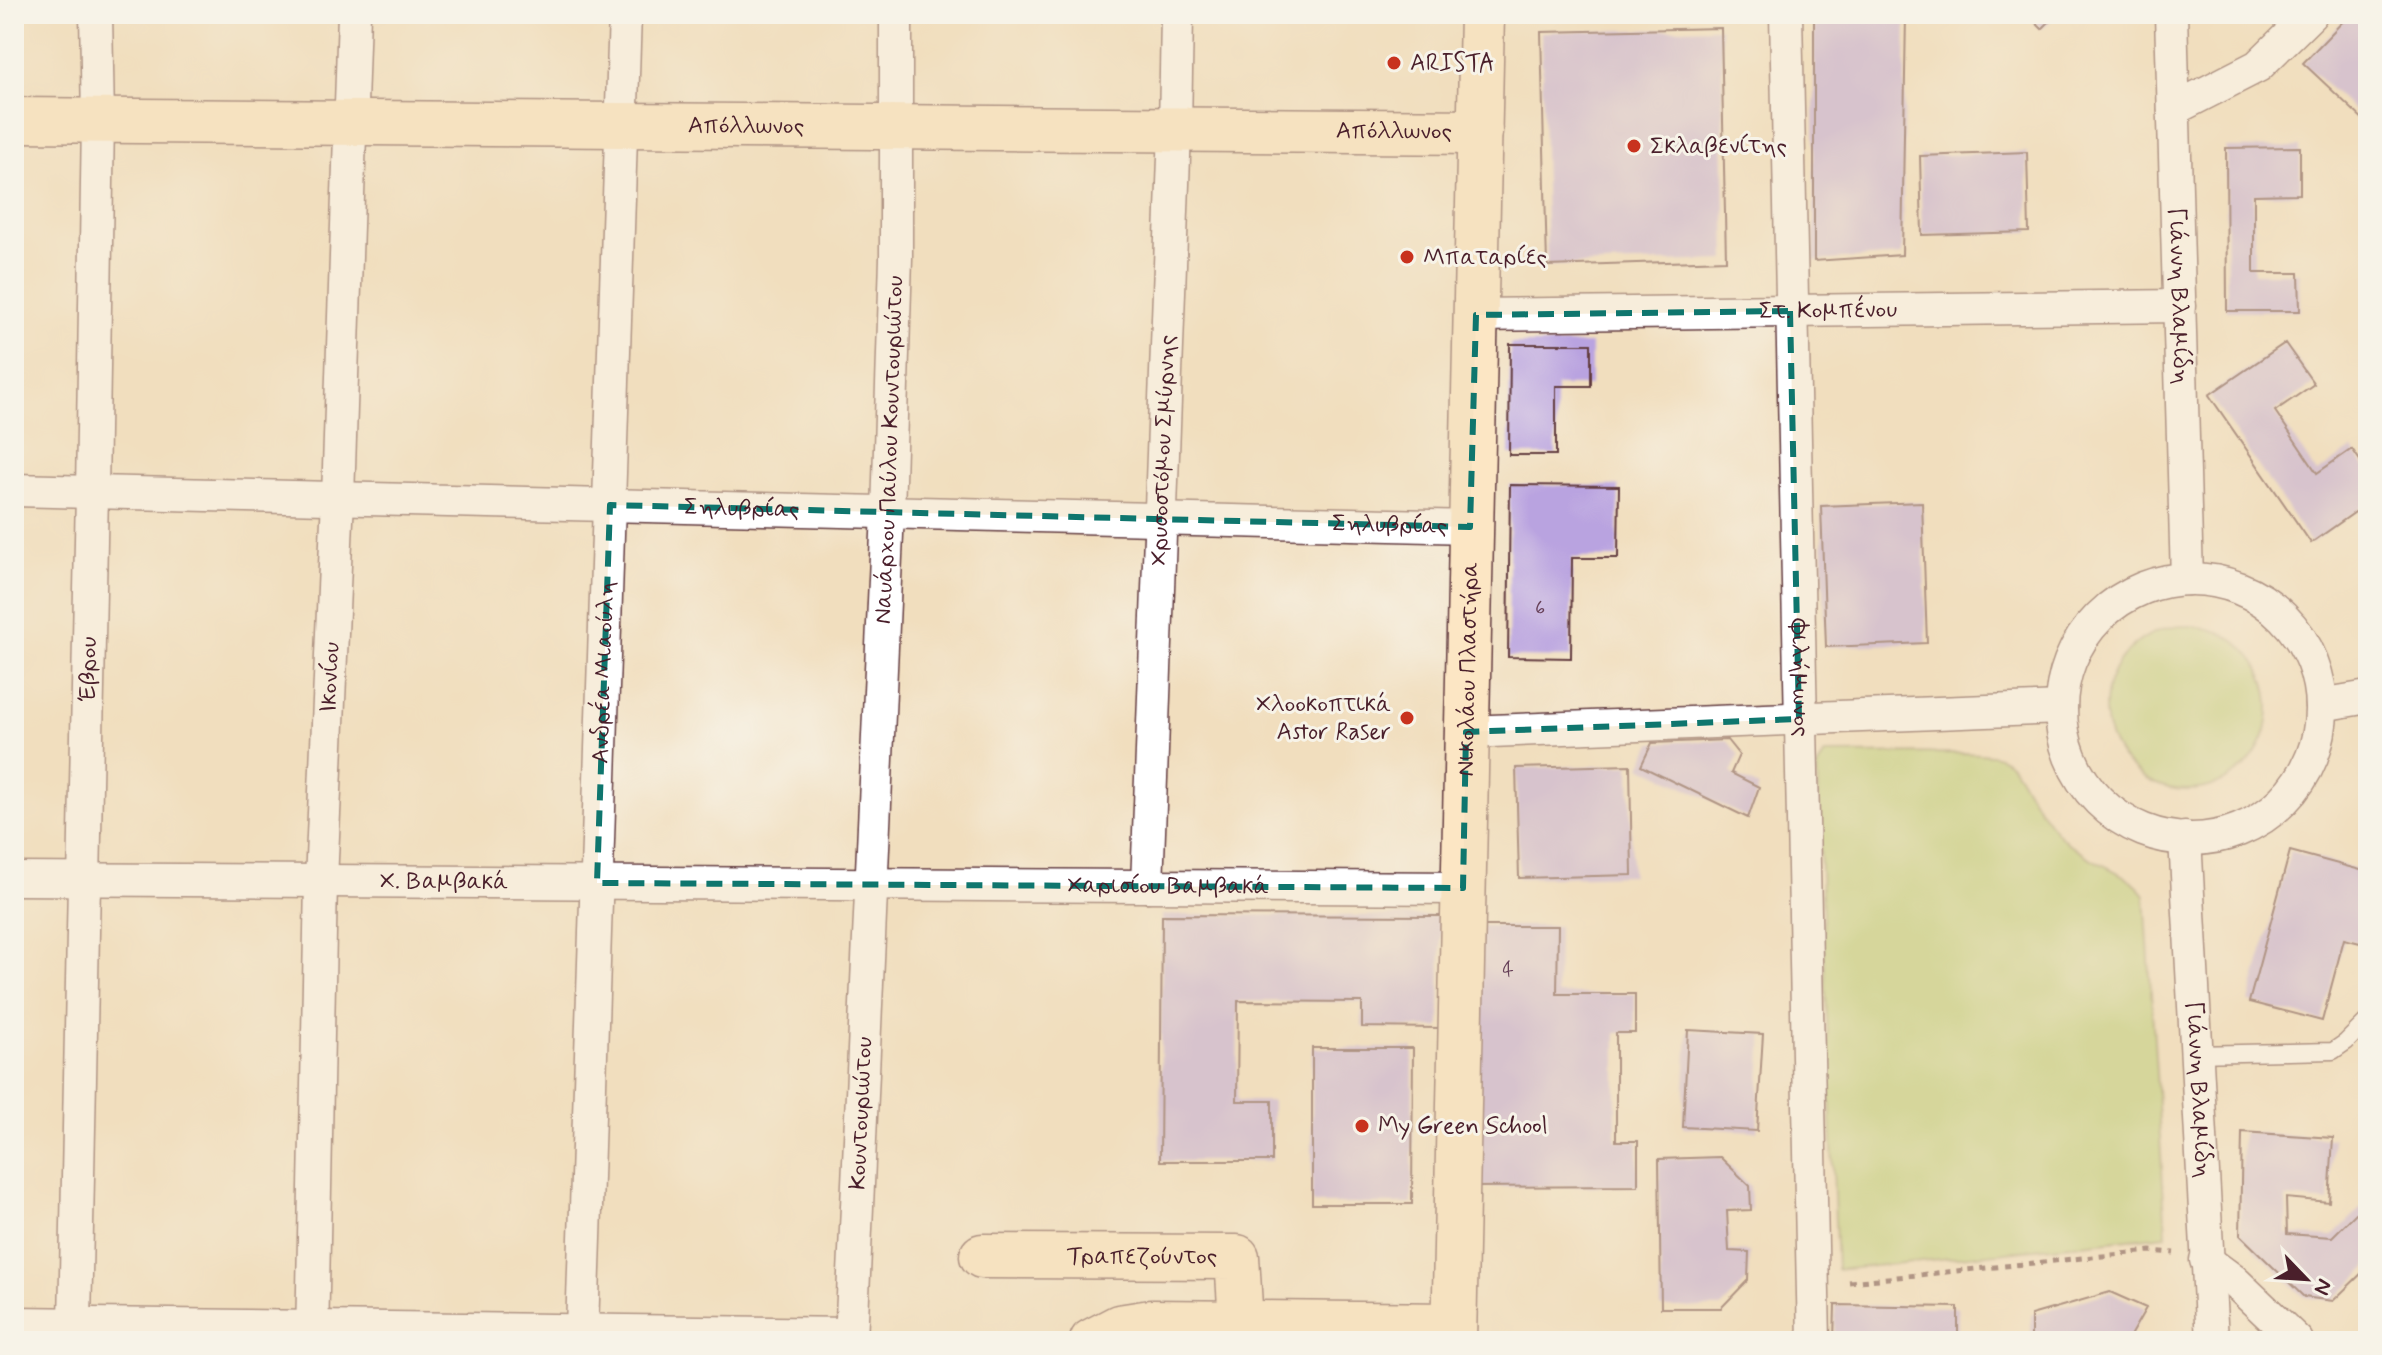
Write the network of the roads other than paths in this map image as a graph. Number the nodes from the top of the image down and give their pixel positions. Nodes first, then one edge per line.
1 (96, 14) edge
2 (354, 14) edge
3 (625, 14) edge
4 (896, 14) edge
5 (1177, 14) edge
6 (1482, 14) edge
7 (1786, 14) edge
8 (2171, 14) edge
9 (2311, 14) edge
10 (2174, 109) junction
11 (14, 120) edge
12 (98, 120) junction
13 (351, 122) junction
14 (623, 125) junction
15 (896, 128) junction
16 (1175, 130) junction
17 (1480, 132) junction
18 (2180, 306) junction
19 (1790, 311) junction
20 (1476, 315) junction
21 (14, 490) edge
22 (92, 492) junction
23 (338, 498) junction
24 (610, 505) junction
25 (888, 512) junction
26 (1160, 519) junction
27 (1470, 527) junction
28 (2187, 579) junction
29 (2368, 697) edge
30 (2321, 705) junction
31 (2061, 708) junction
32 (1799, 719) junction
33 (1466, 732) junction
34 (2185, 838) junction
35 (14, 879) edge
36 (85, 880) junction
37 (321, 881) junction
38 (597, 883) junction
39 (873, 884) junction
40 (1147, 886) junction
41 (1463, 888) junction
42 (2368, 1020) edge
43 (2195, 1054) junction
44 (982, 1256) dead end
45 (2206, 1260) junction
46 (14, 1323) edge
47 (75, 1323) junction
48 (1241, 1323) junction
49 (582, 1330) junction
50 (1454, 1333) edge
51 (312, 1334) edge
52 (851, 1338) edge
53 (1092, 1341) edge
54 (1814, 1341) edge
55 (2212, 1341) edge
56 (2297, 1341) edge

1 - 12 street, Έβρου
2 - 13 street, Ικονίου
3 - 14 street, Ανδρέα Μιαούλη
4 - 15 street, Ναυάρχου Παύλου Κουντουριώτου
5 - 16 street, Χρυσοστόμου Σμύρνης
6 - 17 street, Νικολάου Πλαστήρα
7 - 19 street, Φιλήμωνος
8 - 10 street, Γιάννη Βλαμίδη
9 - 10 street
10 - 18 street, Γιάννη Βλαμίδη
11 - 12 street, Απόλλωνος
12 - 13 street, Απόλλωνος
12 - 22 street, Έβρου
13 - 14 street, Απόλλωνος
13 - 23 street, Ικονίου
14 - 15 street, Απόλλωνος
14 - 24 street, Ανδρέα Μιαούλη
15 - 16 street, Απόλλωνος
15 - 25 street, Ναυάρχου Παύλου Κουντουριώτου
16 - 17 street, Απόλλωνος
16 - 26 street, Χρυσοστόμου Σμύρνης
17 - 20 street, Νικολάου Πλαστήρα
18 - 19 street, Στ. Κομπένου
18 - 28 street, Γιάννη Βλαμίδη
19 - 20 street, Στ. Κομπένου
19 - 32 street, Φιλήμωνος
20 - 27 street, Νικολάου Πλαστήρα
21 - 22 street, Σηλυβρίας
22 - 23 street, Σηλυβρίας
22 - 36 street, Έβρου
23 - 24 street, Σηλυβρίας
23 - 37 street, Ικονίου
24 - 25 street, Σηλυβρίας
24 - 38 street, Ανδρέα Μιαούλη
25 - 26 street, Σηλυβρίας
25 - 39 street, Ναυάρχου Παύλου Κουντουριώτου
26 - 27 street, Σηλυβρίας
26 - 40 street, Χρυσοστόμου Σμύρνης
27 - 33 street, Νικολάου Πλαστήρα
28 - 30 street
28 - 31 street
29 - 30 street
30 - 34 street
31 - 32 street
31 - 34 street
32 - 33 street
32 - 54 street, Φιλήμωνος
33 - 41 street, Νικολάου Πλαστήρα
34 - 43 street, Γιάννη Βλαμίδη
35 - 36 street, Χ. Βαμβακά
36 - 37 street, Χ. Βαμβακά
36 - 47 street, Έβρου
37 - 38 street, Χ. Βαμβακά
37 - 51 street, Ικονίου
38 - 39 street, Χ. Βαμβακά
38 - 49 street, Ανδρέα Μιαούλη
39 - 40 street, Χαρισίου Βαμβακά
39 - 52 street, Κουντουριώτου
40 - 41 street, Χαρισίου Βαμβακά
41 - 50 street, Νικολάου Πλαστήρα
42 - 43 lane
43 - 45 street, Γιάννη Βλαμίδη
44 - 48 street, Τραπεζούντος
45 - 55 street, Γιάννη Βλαμίδη
45 - 56 street
46 - 47 street
47 - 51 street
48 - 50 street
48 - 53 street
49 - 51 street
49 - 52 street

